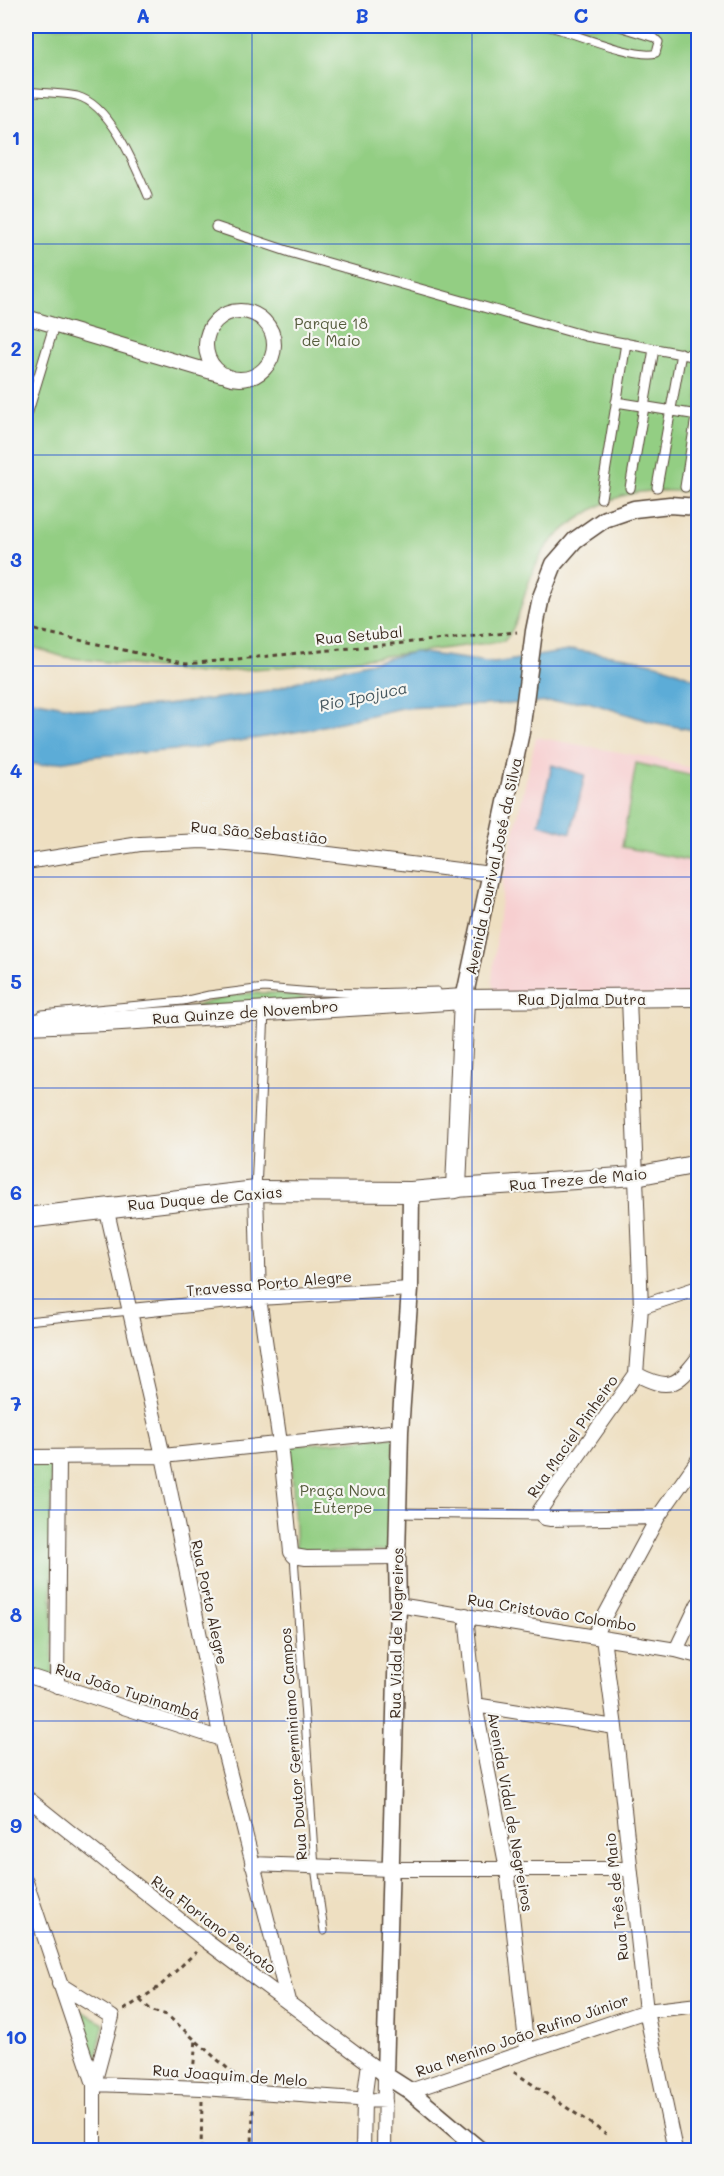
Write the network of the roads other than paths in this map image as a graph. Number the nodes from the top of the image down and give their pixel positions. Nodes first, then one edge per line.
1 (547, 26) edge
2 (616, 26) edge
3 (26, 91) edge
4 (148, 196) dead end
5 (216, 227) dead end
6 (26, 317) edge
7 (54, 326) junction
8 (626, 344) junction
9 (654, 349) junction
10 (681, 353) junction
11 (699, 357) edge
12 (225, 375) junction
13 (616, 402) junction
14 (699, 404) edge
15 (644, 406) junction
16 (671, 410) junction
17 (698, 415) edge
18 (26, 418) edge
19 (657, 487) dead end
20 (685, 487) dead end
21 (630, 488) dead end
22 (601, 498) dead end
23 (699, 507) edge
24 (26, 862) edge
25 (491, 874) junction
26 (444, 991) dead end
27 (462, 994) junction
28 (699, 997) edge
29 (629, 999) junction
30 (264, 1011) junction
31 (29, 1020) edge
32 (699, 1164) edge
33 (636, 1176) junction
34 (456, 1188) junction
35 (256, 1191) junction
36 (411, 1192) junction
37 (106, 1208) junction
38 (26, 1218) edge
39 (699, 1288) edge
40 (410, 1289) junction
41 (259, 1298) junction
42 (641, 1307) junction
43 (131, 1311) junction
44 (26, 1321) edge
45 (699, 1358) edge
46 (636, 1374) junction
47 (400, 1431) junction
48 (280, 1443) junction
49 (26, 1456) edge
50 (163, 1456) junction
51 (59, 1458) junction
52 (699, 1460) edge
53 (398, 1513) junction
54 (541, 1515) junction
55 (658, 1518) junction
56 (294, 1556) junction
57 (397, 1557) junction
58 (699, 1604) edge
59 (398, 1605) junction
60 (466, 1615) junction
61 (598, 1637) junction
62 (676, 1650) junction
63 (699, 1656) edge
64 (26, 1675) edge
65 (57, 1686) junction
66 (475, 1705) junction
67 (615, 1727) junction
68 (221, 1739) junction
69 (27, 1800) edge
70 (252, 1864) junction
71 (315, 1867) junction
72 (390, 1869) junction
73 (507, 1869) junction
74 (629, 1869) junction
75 (26, 1882) edge
76 (324, 1931) dead end
77 (59, 1984) junction
78 (288, 2001) junction
79 (699, 2005) edge
80 (646, 2011) junction
81 (527, 2051) junction
82 (369, 2063) junction
83 (386, 2075) junction
84 (94, 2084) junction
85 (410, 2091) junction
86 (364, 2100) junction
87 (385, 2101) junction
88 (94, 2151) edge
89 (363, 2151) edge
90 (384, 2151) edge
91 (480, 2151) edge
92 (675, 2151) edge

1 - 2 lane
3 - 4 lane
5 - 8 street
6 - 7 street
7 - 12 street
7 - 18 street
8 - 9 street
8 - 13 street
9 - 10 street
9 - 15 street
10 - 11 street
10 - 16 street
12 - 12 street
13 - 15 street
13 - 22 street
14 - 17 street
15 - 16 street
15 - 21 street
16 - 17 street
16 - 19 street
17 - 20 street
23 - 25 street, Avenida Lourival José da Silva
24 - 25 street, Rua São Sebastião
25 - 27 street, Avenida Lourival José da Silva
26 - 31 lane
27 - 29 main road, Rua Djalma Dutra
27 - 30 main road, Rua Quinze de Novembro
27 - 34 main road
28 - 29 main road, Rua Djalma Dutra
29 - 33 street, Rua Maciel Pinheiro
30 - 31 main road, Rua Quinze de Novembro
30 - 35 street
32 - 33 main road, Rua Treze de Maio
33 - 34 main road, Rua Treze de Maio
33 - 42 street, Rua Maciel Pinheiro
34 - 36 main road, Rua Duque de Caxias
35 - 36 main road, Rua Duque de Caxias
35 - 37 main road, Rua Duque de Caxias
35 - 41 street
36 - 40 street, Rua Vidal de Negreiros
37 - 38 main road, Rua Duque de Caxias
37 - 43 street, Rua Porto Alegre
39 - 42 street
40 - 41 street, Travessa Porto Alegre
40 - 47 street, Rua Vidal de Negreiros
41 - 43 street, Travessa Porto Alegre
41 - 48 street
42 - 46 street, Rua Maciel Pinheiro
43 - 44 lane
43 - 50 street, Rua Porto Alegre
45 - 46 street
46 - 54 street, Rua Maciel Pinheiro
47 - 48 street
47 - 53 street, Rua Vidal de Negreiros
48 - 50 street
48 - 56 street
49 - 51 street
50 - 51 street
50 - 68 street, Rua Porto Alegre
51 - 65 street
52 - 55 street
53 - 54 street
53 - 57 street, Rua Vidal de Negreiros
54 - 55 street
55 - 61 street
56 - 57 street
56 - 71 lane, Rua Doutor Germiniano Campos
57 - 59 street, Rua Vidal de Negreiros
58 - 62 street
59 - 60 street, Rua Cristovão Colombo
59 - 72 street, Rua Vidal de Negreiros
60 - 61 street, Rua Cristovão Colombo
60 - 66 street, Avenida Vidal de Negreiros
61 - 62 street, Rua Cristovão Colombo
61 - 67 street, Rua Três de Maio
62 - 63 street, Rua Cristovão Colombo
64 - 65 street, Rua João Tupinambá
65 - 68 street, Rua João Tupinambá
66 - 67 street
66 - 73 street, Avenida Vidal de Negreiros
67 - 74 street, Rua Três de Maio
68 - 70 street, Rua Porto Alegre
69 - 78 street, Rua Floriano Peixoto
70 - 71 street
70 - 78 street, Rua Porto Alegre
71 - 72 street
71 - 76 lane, Rua Doutor Germiniano Campos
72 - 73 street
72 - 83 street, Rua Vidal de Negreiros
73 - 74 street
73 - 81 street, Avenida Vidal de Negreiros
74 - 80 street, Rua Três de Maio
75 - 77 street
77 - 84 street
77 - 84 street
78 - 82 street, Rua Floriano Peixoto
79 - 80 street, Rua Menino João Rufino Júnior
80 - 81 street, Rua Menino João Rufino Júnior
80 - 92 street, Rua Três de Maio
81 - 85 street, Rua Menino João Rufino Júnior
82 - 83 street, Rua Floriano Peixoto
82 - 86 street
83 - 85 street
83 - 87 street
84 - 86 street, Rua Joaquim de Melo
84 - 88 street
85 - 91 street
86 - 87 street, Rua Joaquim de Melo
86 - 89 street
87 - 90 street

